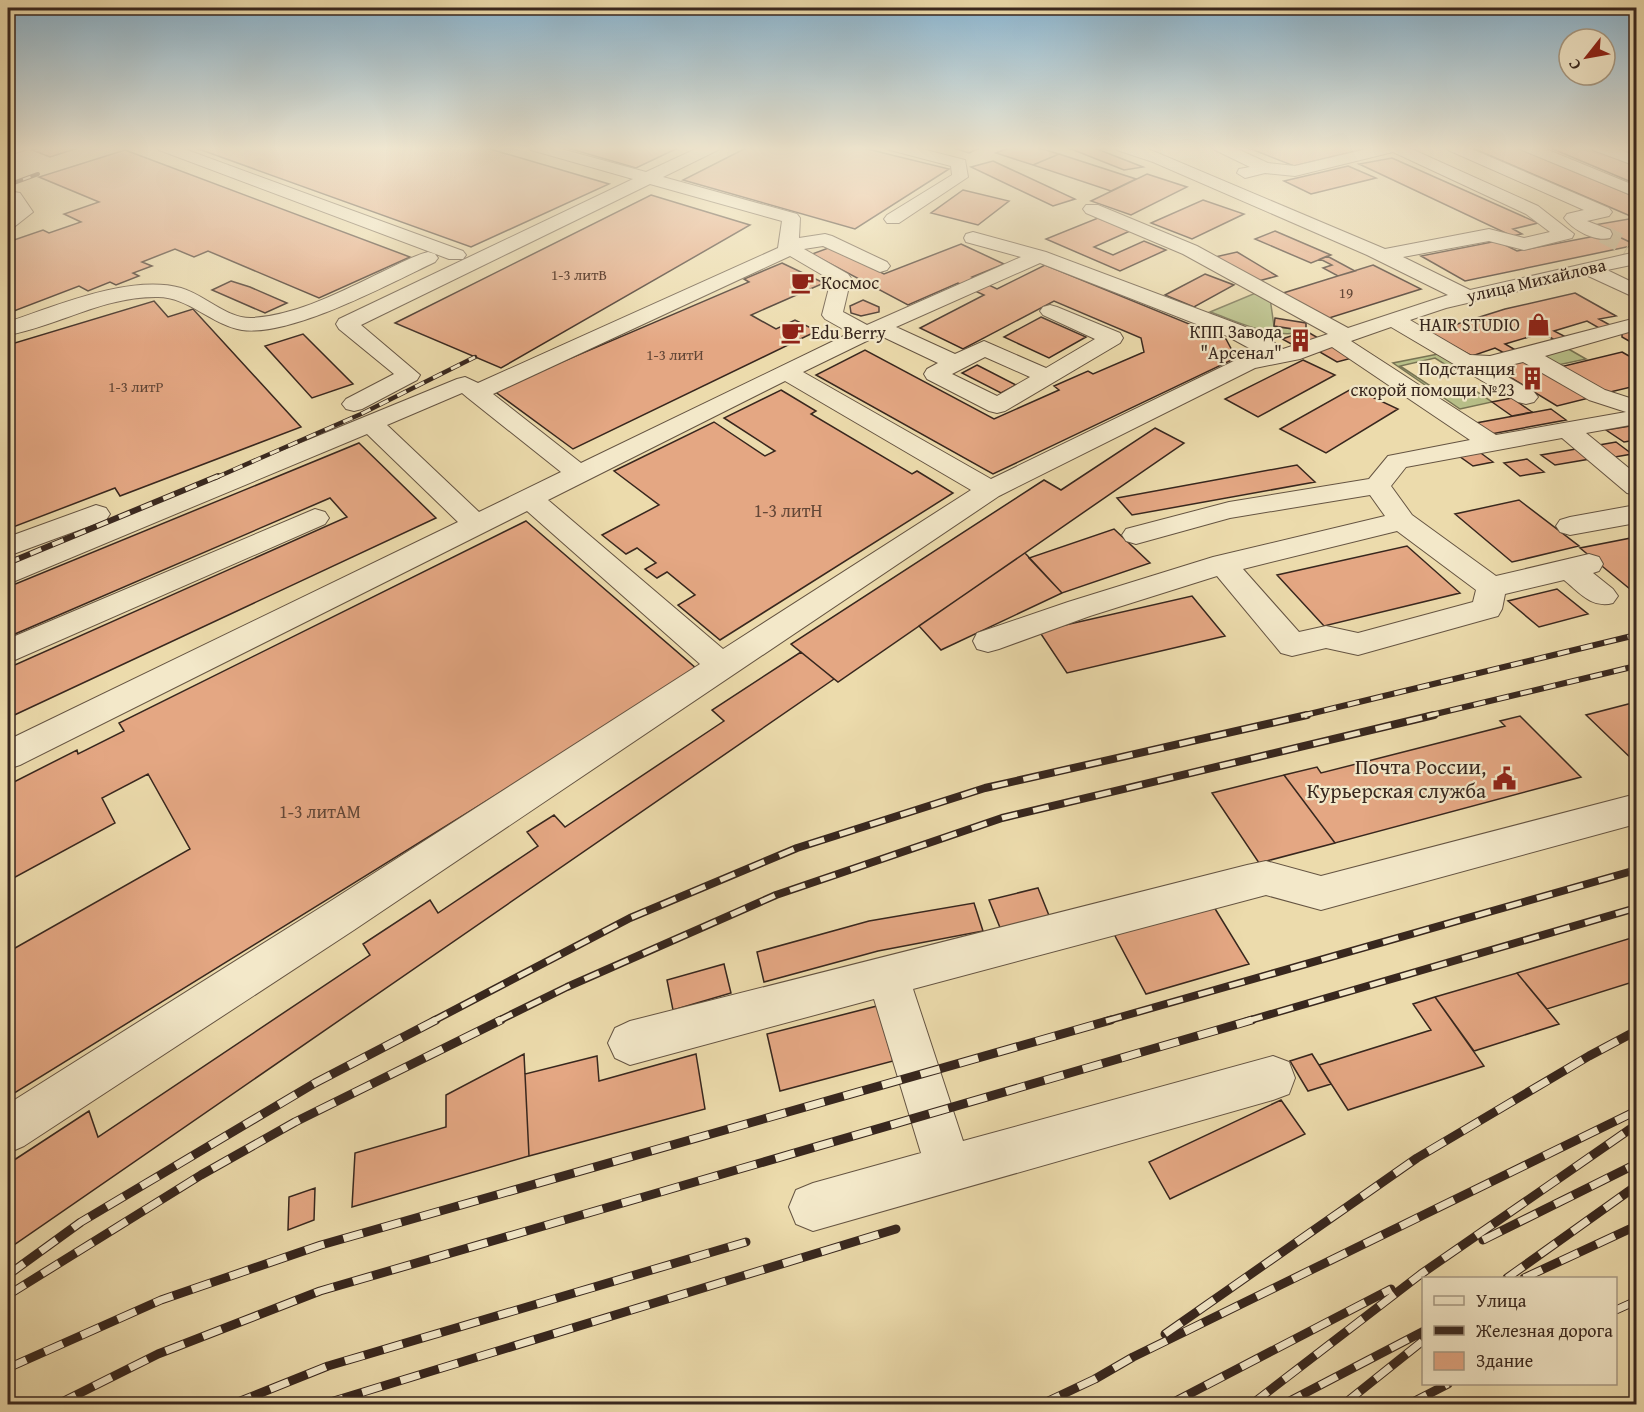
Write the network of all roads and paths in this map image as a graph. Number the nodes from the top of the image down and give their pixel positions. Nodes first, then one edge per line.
1 (23, 213) edge
2 (344, 213) edge
3 (575, 213) edge
4 (773, 213) edge
5 (904, 213) edge
6 (1101, 213) edge
7 (1283, 213) edge
8 (1536, 213) edge
9 (1599, 213) edge
10 (894, 219) dead end
11 (8, 223) edge
12 (1603, 234) tunnel mouth
13 (973, 238) dead end
14 (789, 247) junction
15 (1634, 252) edge
16 (1385, 255) junction
17 (1038, 256) junction
18 (428, 258) dead end
19 (475, 261) junction
20 (880, 266) dead end
21 (1587, 268) junction
22 (1636, 292) edge
23 (1466, 296) junction
24 (1050, 311) dead end
25 (1392, 319) junction
26 (1636, 324) edge
27 (8, 329) edge
28 (873, 330) junction
29 (1606, 333) junction
30 (1340, 337) junction
31 (1630, 347) dead end
32 (1526, 354) junction
33 (1279, 357) junction
34 (1470, 362) junction
35 (956, 363) junction
36 (786, 372) junction
37 (1047, 377) junction
38 (476, 393) junction
39 (1526, 397) dead end
40 (354, 404) dead end
41 (1636, 407) edge
42 (1636, 417) edge
43 (371, 424) junction
44 (1566, 429) junction
45 (1492, 443) junction
46 (208, 470) dead end
47 (578, 473) junction
48 (1377, 486) junction
49 (1636, 487) edge
50 (990, 490) junction
51 (529, 498) junction
52 (1636, 514) edge
53 (315, 518) dead end
54 (1402, 521) junction
55 (476, 524) junction
56 (1570, 526) dead end
57 (1136, 535) dead end
58 (8, 547) edge
59 (1223, 564) junction
60 (8, 574) edge
61 (1491, 587) junction
62 (1603, 596) dead end
63 (988, 641) dead end
64 (8, 652) edge
65 (723, 666) junction
66 (8, 755) edge
67 (1636, 809) edge
68 (888, 976) junction
69 (630, 1043) dead end
70 (1273, 1078) dead end
71 (8, 1130) edge
72 (949, 1169) junction
73 (813, 1207) dead end

1 - 11 street
2 - 19 street
3 - 19 street
4 - 14 street
5 - 10 street
6 - 30 street
7 - 16 street
8 - 16 street
9 - 12 street
13 - 17 street
14 - 20 street
14 - 28 street
14 - 38 street
15 - 21 street, улица Михайлова
16 - 23 street
17 - 28 street
17 - 33 street
18 - 27 street
19 - 40 street
21 - 22 street
21 - 23 street, улица Михайлова
23 - 25 street, улица Михайлова
24 - 37 street
25 - 30 street, улица Михайлова
25 - 34 street
26 - 29 street
28 - 35 street
28 - 36 street
29 - 31 street
29 - 32 street
30 - 33 street, улица Михайлова
30 - 45 street
32 - 34 street
32 - 41 street
33 - 50 street, улица Михайлова
34 - 39 street
35 - 37 street
35 - 37 street
36 - 47 street
36 - 50 street
38 - 43 street
38 - 47 street
42 - 44 street
43 - 55 street
43 - 60 street
44 - 45 street
44 - 49 street
45 - 48 street
46 - 58 street
47 - 51 street
48 - 54 street
48 - 57 street
50 - 65 street, улица Михайлова
51 - 55 street
51 - 65 street
52 - 56 street
53 - 64 street
54 - 59 street
54 - 61 street
55 - 66 street
59 - 61 street
59 - 63 street
61 - 62 street
65 - 71 street, улица Михайлова
67 - 68 street
68 - 69 street
68 - 72 street
70 - 72 street
72 - 73 street

